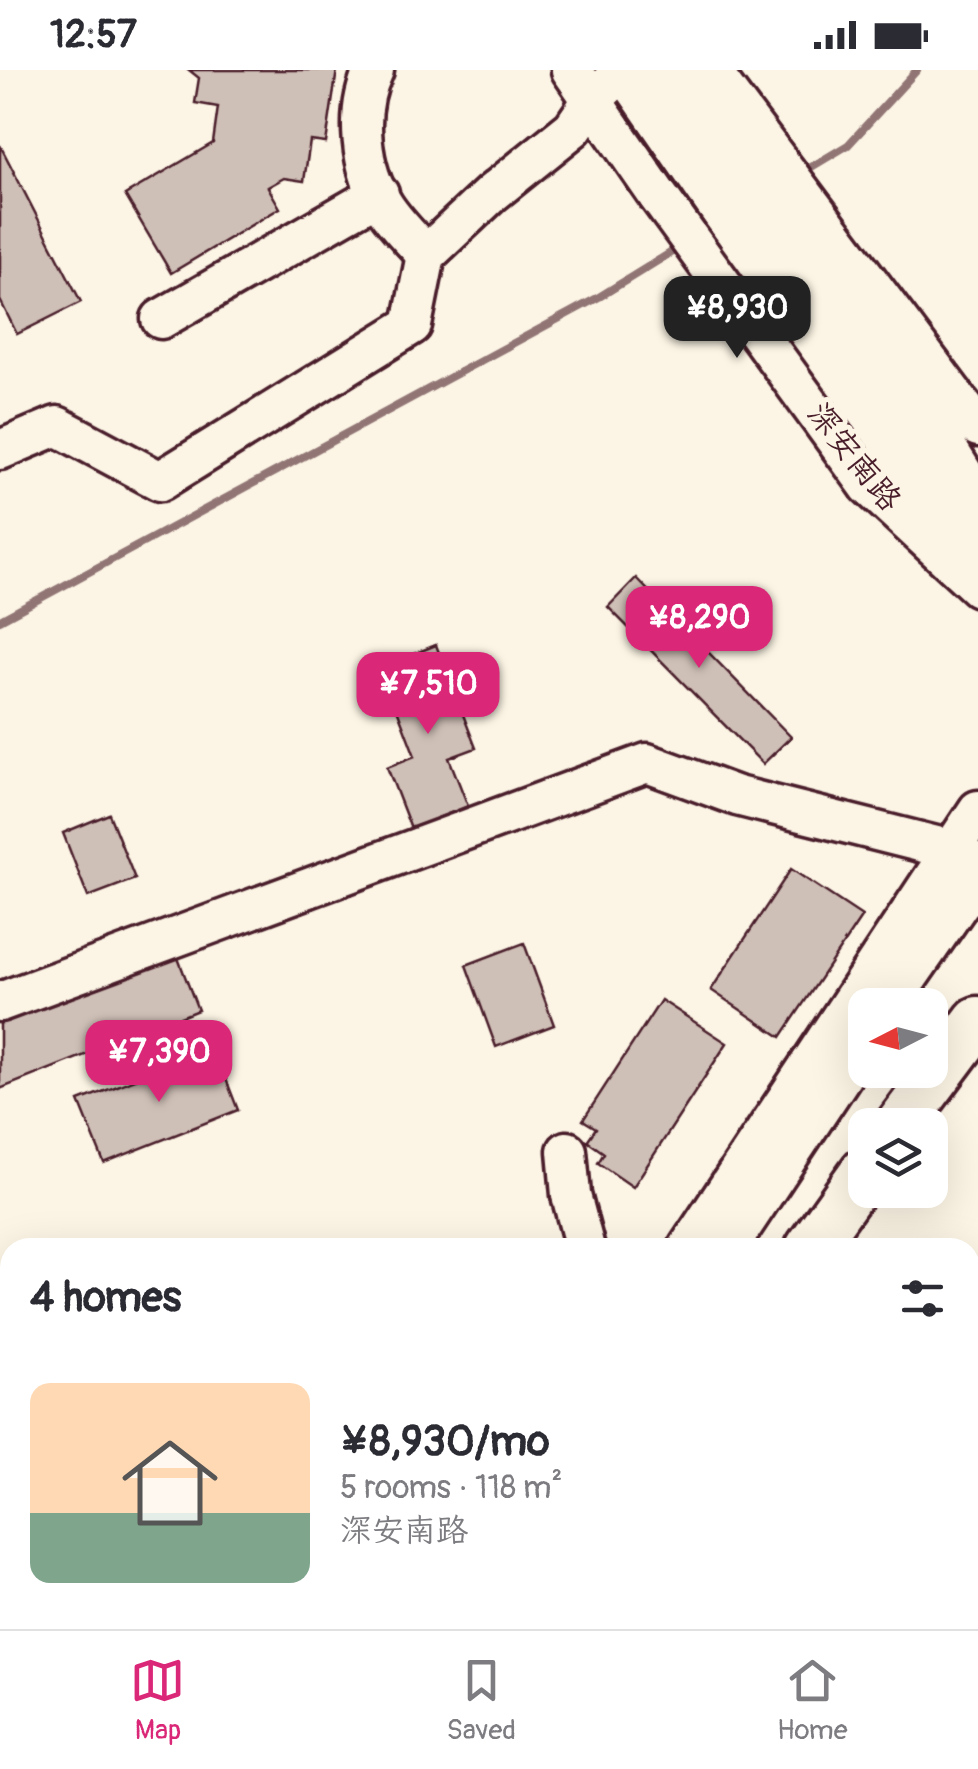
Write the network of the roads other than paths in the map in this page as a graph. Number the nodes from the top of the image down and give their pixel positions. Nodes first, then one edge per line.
1 (374, 70) edge
2 (626, 70) edge
3 (672, 70) edge
4 (710, 70) edge
5 (582, 85) edge
6 (731, 151) junction
7 (379, 194) junction
8 (426, 255) junction
9 (161, 320) dead end
10 (931, 446) edge
11 (0, 450) edge
12 (978, 507) edge
13 (978, 556) edge
14 (978, 587) edge
15 (978, 810) edge
16 (965, 859) edge
17 (893, 988) edge
18 (0, 1002) edge
19 (978, 1020) edge
20 (848, 1058) edge
21 (913, 1108) edge
22 (567, 1151) dead end
23 (848, 1196) edge
24 (582, 1238) edge
25 (695, 1238) edge
26 (729, 1238) edge
27 (819, 1238) edge

1 - 7 street
2 - 5 street
2 - 6 main road, 深安南路
3 - 6 main road, 深安南路
4 - 6 street, 深安南路
5 - 8 street
5 - 10 street, 深安南路, bridge
6 - 10 main road, 深安南路
7 - 8 street
7 - 9 street
8 - 11 street
10 - 12 main road, 深安南路
10 - 13 main road, 深安南路
10 - 14 street, 深安南路
15 - 16 street
16 - 17 main road
16 - 18 street
16 - 25 street
19 - 21 main road
20 - 26 main road
22 - 24 street
23 - 27 main road

